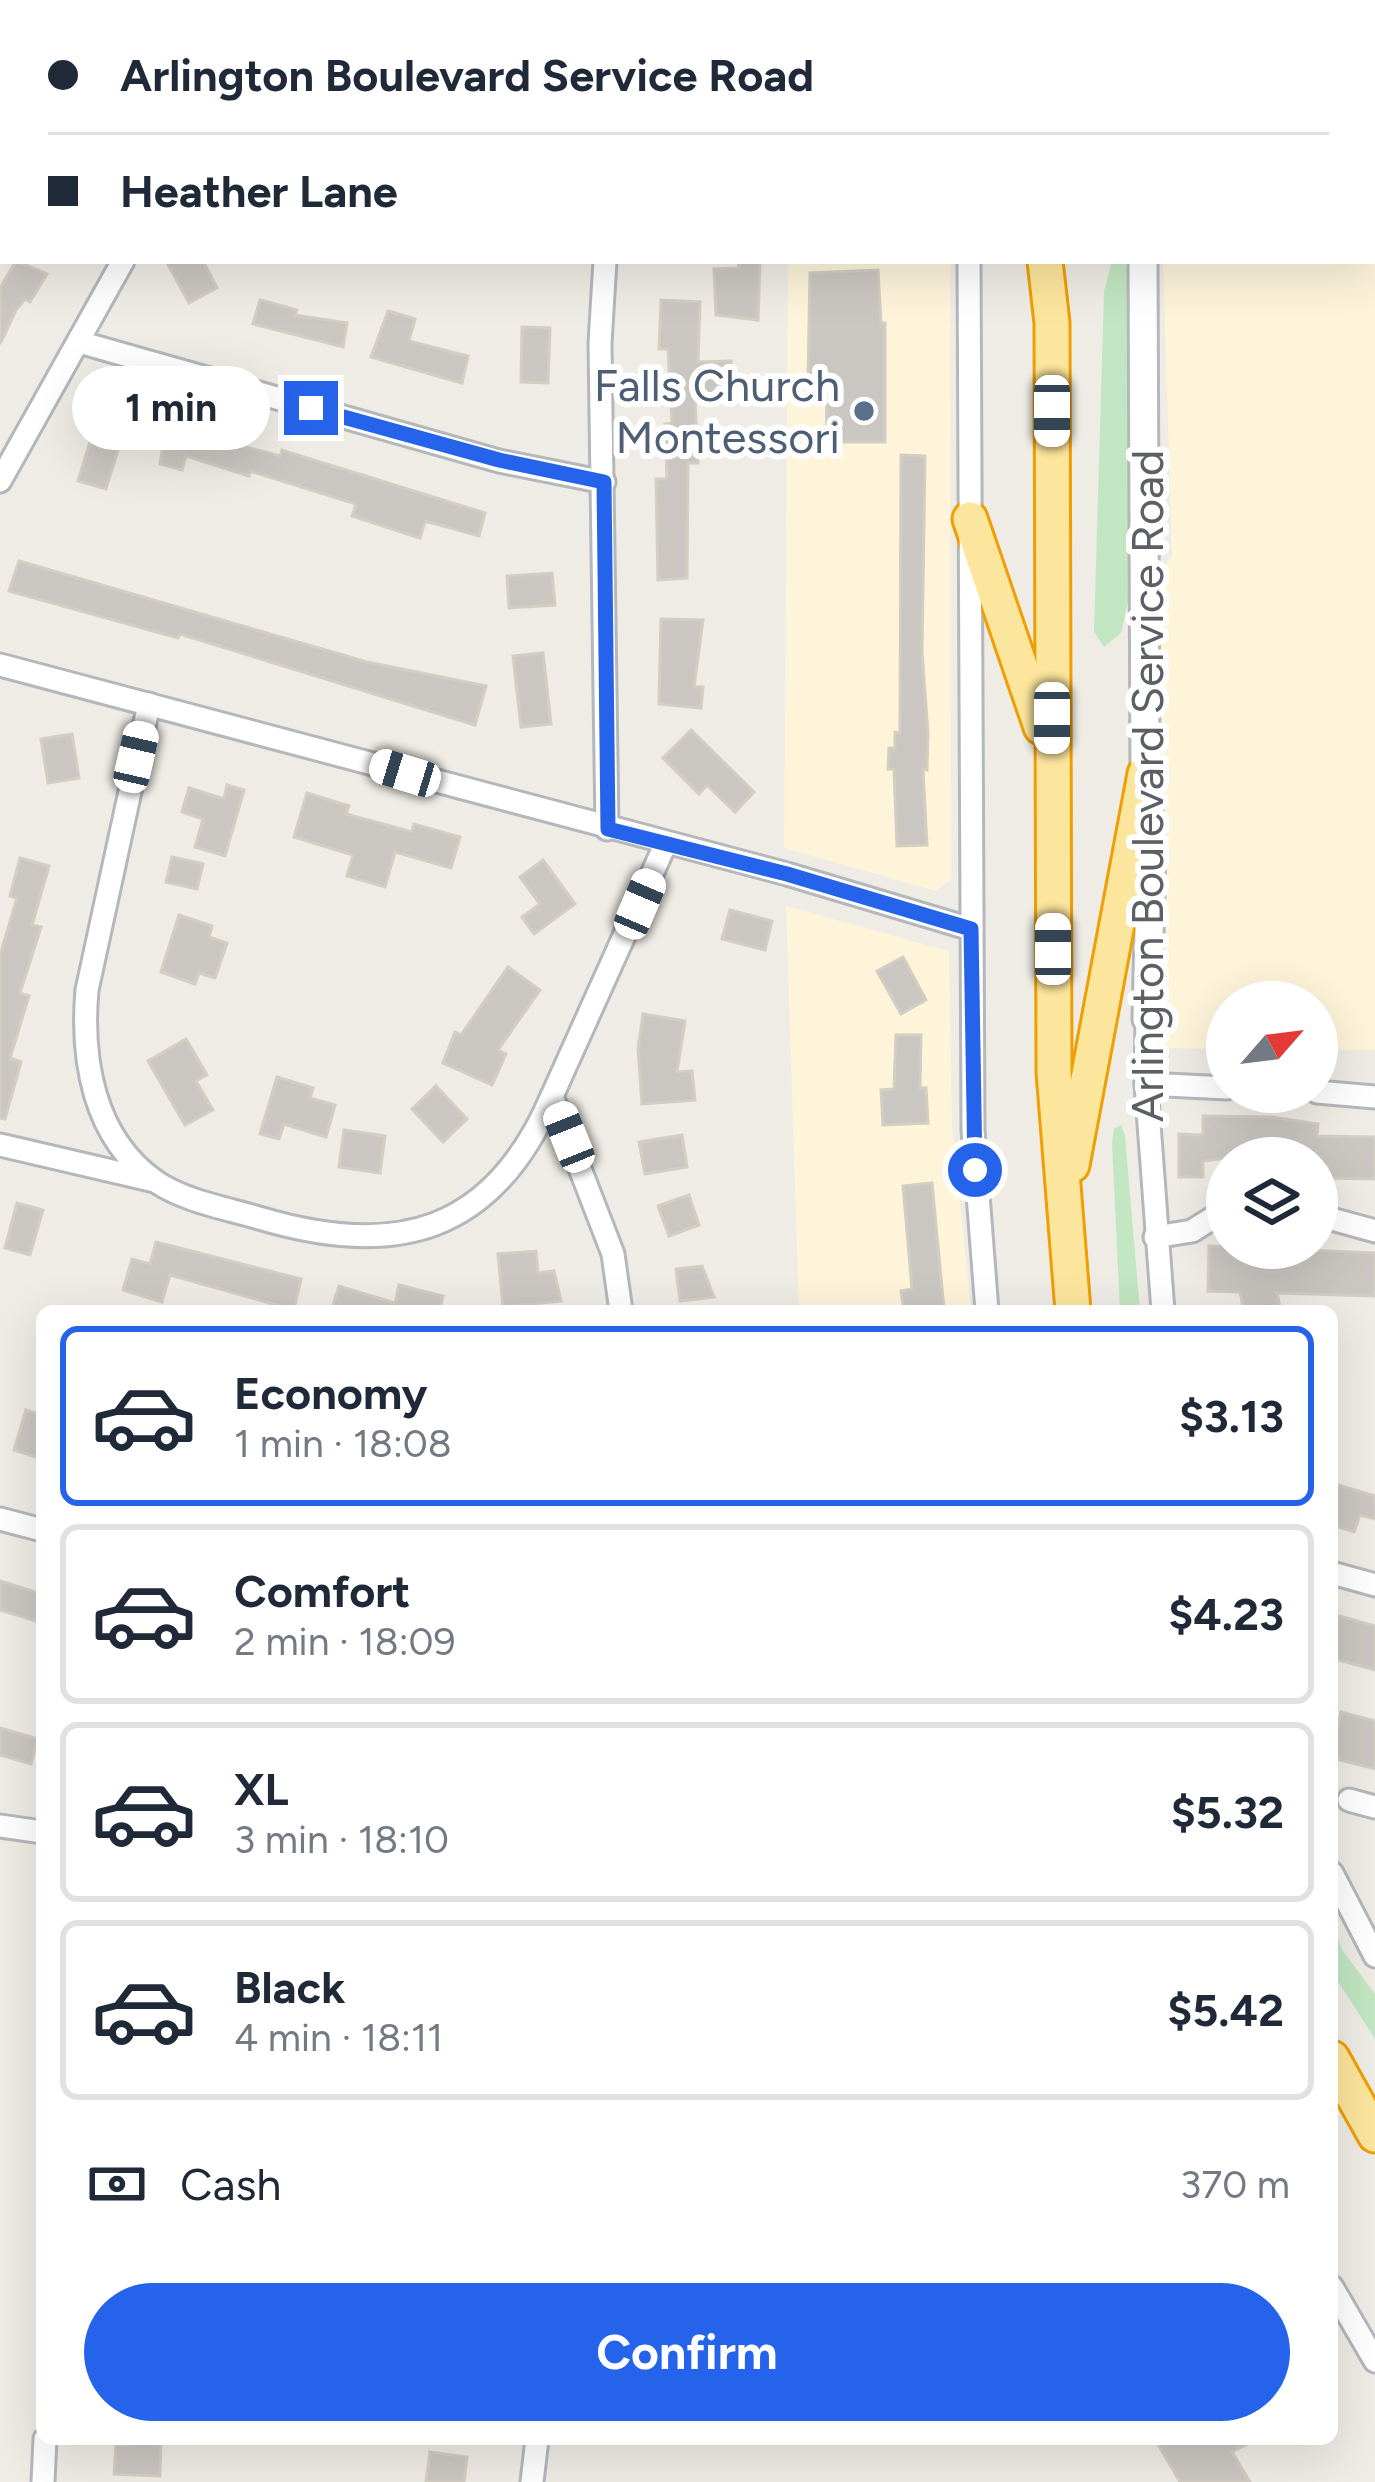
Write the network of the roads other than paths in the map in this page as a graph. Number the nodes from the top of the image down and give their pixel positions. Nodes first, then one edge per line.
1 (121, 264) edge
2 (605, 264) edge
3 (969, 264) edge
4 (1045, 264) edge
5 (1063, 264) edge
6 (1143, 264) edge
7 (1052, 323) junction
8 (79, 342) junction
9 (0, 481) edge
10 (604, 482) junction
11 (970, 519) junction
12 (0, 665) edge
13 (149, 704) junction
14 (1052, 763) junction
15 (1145, 774) junction
16 (608, 829) junction
17 (665, 845) junction
18 (971, 929) junction
19 (1147, 1019) joint
20 (1146, 1084) junction
21 (1206, 1087) edge
22 (1338, 1094) edge
23 (552, 1096) junction
24 (1375, 1097) edge
25 (0, 1144) edge
26 (155, 1181) junction
27 (1062, 1214) junction
28 (1338, 1221) edge
29 (1206, 1223) edge
30 (1375, 1231) edge
31 (1155, 1237) junction
32 (620, 1305) edge
33 (986, 1305) edge
34 (1071, 1305) edge
35 (1162, 1305) edge
36 (0, 1519) edge
37 (36, 1528) edge
38 (1338, 1575) edge
39 (1375, 1585) edge
40 (1349, 1799) dead end
41 (1375, 1807) edge
42 (0, 1826) edge
43 (36, 1831) edge
44 (1338, 1885) edge
45 (1375, 1956) edge
46 (1338, 2069) edge
47 (1375, 2134) edge
48 (1338, 2297) edge
49 (1375, 2362) edge
50 (46, 2445) edge
51 (536, 2445) edge
52 (44, 2482) edge
53 (532, 2482) edge

1 - 8 street
2 - 10 street
3 - 11 street
4 - 7 highway
5 - 7 highway
6 - 15 street, Arlington Boulevard Service Road
7 - 14 highway
8 - 9 street
8 - 10 street
10 - 16 street
11 - 14 highway
11 - 18 street
12 - 13 street
13 - 16 street
13 - 26 street
14 - 27 highway
15 - 19 street, Arlington Boulevard Service Road
15 - 27 highway
16 - 17 street
17 - 18 street
17 - 23 street
18 - 33 street
19 - 20 street, Arlington Boulevard Service Road
20 - 21 street
20 - 31 street, Arlington Boulevard Service Road
22 - 24 street
23 - 26 street
23 - 32 street
25 - 26 street
27 - 34 highway
28 - 30 street
29 - 31 street
31 - 35 street, Arlington Boulevard Service Road
36 - 37 street
38 - 39 street
40 - 41 street
42 - 43 street
44 - 45 street
46 - 47 highway
48 - 49 street
50 - 52 street
51 - 53 street

